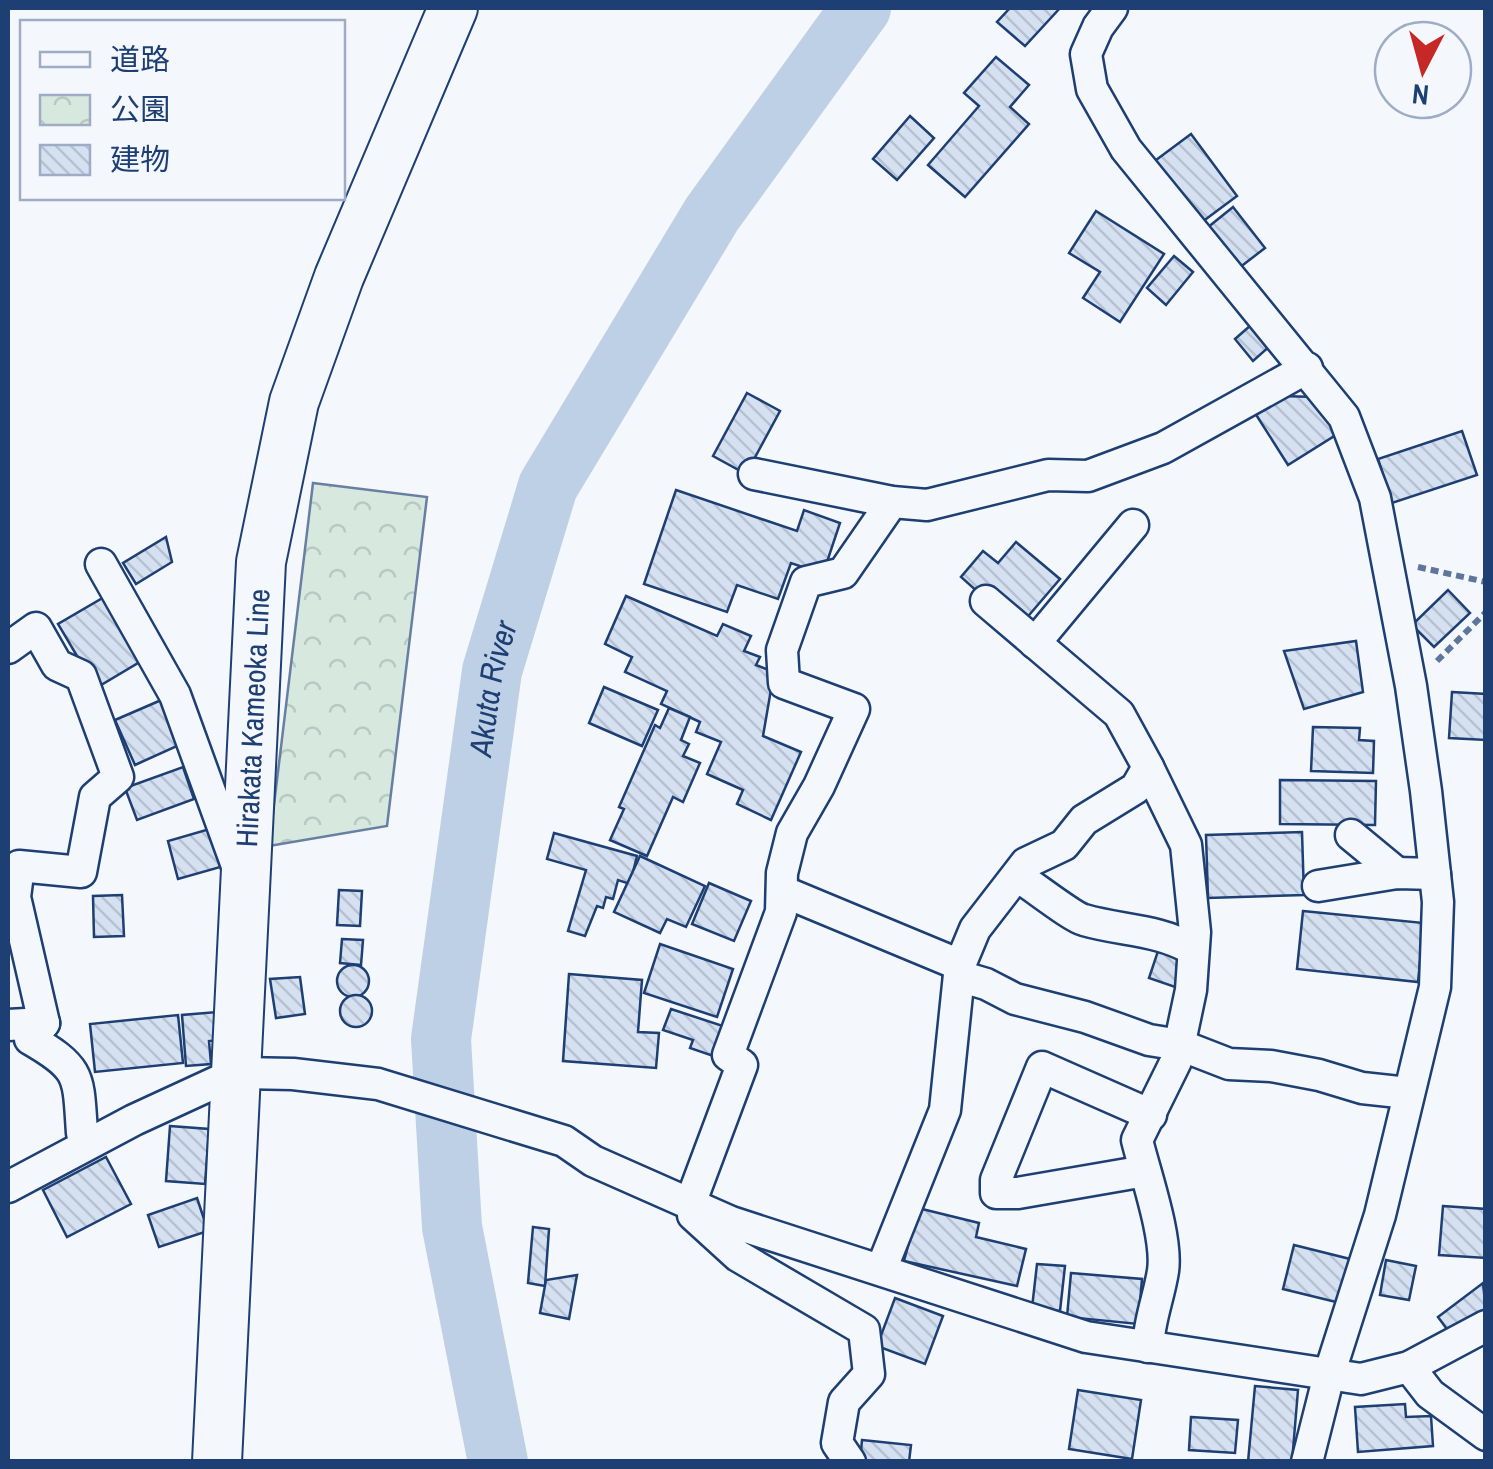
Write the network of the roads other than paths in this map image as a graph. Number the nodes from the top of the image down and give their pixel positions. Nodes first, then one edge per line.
1 (452, 8) edge
2 (1112, 8) edge
3 (1307, 368) junction
4 (754, 474) dead end
5 (892, 502) junction
6 (1133, 525) dead end
7 (102, 564) dead end
8 (986, 601) dead end
9 (1035, 643) junction
10 (8, 648) edge
11 (1148, 767) junction
12 (1351, 834) dead end
13 (1397, 872) junction
14 (1435, 874) junction
15 (1017, 876) junction
16 (1318, 886) dead end
17 (245, 887) junction
18 (782, 891) junction
19 (1192, 948) junction
20 (959, 971) junction
21 (44, 1024) junction
22 (8, 1025) edge
23 (1180, 1045) junction
24 (236, 1074) junction
25 (1408, 1094) junction
26 (1151, 1115) junction
27 (82, 1133) dead end
28 (1145, 1171) junction
29 (8, 1187) edge
30 (681, 1200) junction
31 (881, 1270) junction
32 (1486, 1326) edge
33 (1148, 1347) junction
34 (1409, 1368) junction
35 (1329, 1375) junction
36 (1486, 1436) edge
37 (217, 1462) edge
38 (850, 1462) edge
39 (1307, 1462) edge

1 - 17 main road, Hirakata Kameoka Line
2 - 3 street
3 - 5 street
3 - 14 street
4 - 5 street
5 - 18 street
6 - 9 street
7 - 17 street
8 - 9 street
9 - 11 street
10 - 21 street
11 - 15 street
11 - 19 street
12 - 13 street
13 - 14 street
13 - 16 street
14 - 25 street
15 - 19 street
15 - 20 street
17 - 24 main road, Hirakata Kameoka Line
18 - 20 street
18 - 30 street
19 - 23 street
20 - 23 street
20 - 31 street
21 - 22 street
21 - 27 street
23 - 25 street
23 - 26 street
24 - 29 street
24 - 30 street
24 - 37 main road, Hirakata Kameoka Line
25 - 35 street
26 - 28 street
26 - 28 street
28 - 33 street
30 - 31 street
30 - 38 street
31 - 33 street
32 - 34 street
33 - 35 street
34 - 35 street
34 - 36 street
35 - 39 street

